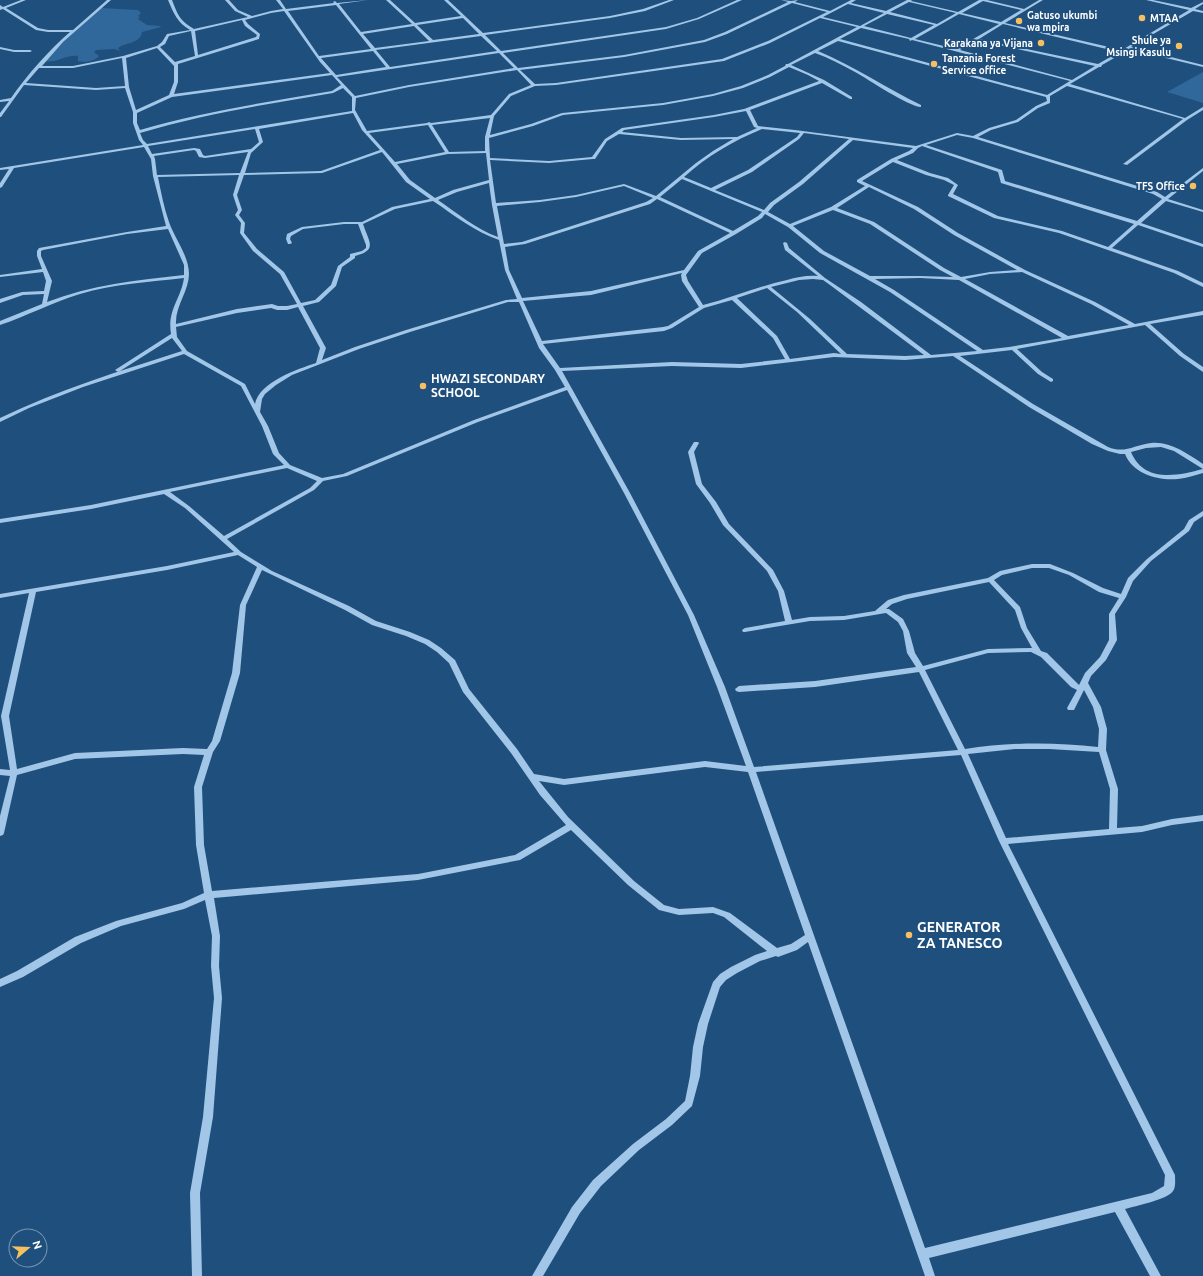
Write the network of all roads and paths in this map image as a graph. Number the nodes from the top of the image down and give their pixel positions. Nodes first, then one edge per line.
1 (24, 0) edge
2 (109, 0) edge
3 (170, 0) edge
4 (227, 0) edge
5 (278, 0) edge
6 (366, 0) edge
7 (388, 0) edge
8 (446, 0) edge
9 (672, 0) edge
10 (740, 0) edge
11 (783, 0) edge
12 (796, 0) edge
13 (854, 0) edge
14 (982, 0) edge
15 (1041, 0) edge
16 (1148, 0) edge
17 (909, 1) edge
18 (335, 2) edge
19 (791, 2) junction
20 (848, 3) junction
21 (1203, 3) edge
22 (1, 8) edge
23 (285, 10) junction
24 (1025, 10) junction
25 (1191, 10) junction
26 (831, 12) junction
27 (885, 12) junction
28 (1203, 12) edge
29 (959, 13) junction
30 (252, 16) junction
31 (463, 17) junction
32 (820, 17) junction
33 (243, 19) junction
34 (1003, 23) junction
35 (414, 25) junction
36 (937, 25) junction
37 (859, 27) junction
38 (193, 30) junction
39 (73, 31) junction
40 (361, 33) junction
41 (484, 35) junction
42 (976, 38) junction
43 (836, 39) junction
44 (910, 40) junction
45 (433, 42) junction
46 (158, 47) junction
47 (0, 48) edge
48 (1130, 48) junction
49 (374, 49) junction
50 (957, 50) junction
51 (30, 51) dead end
52 (815, 51) junction
53 (501, 52) junction
54 (1124, 52) junction
55 (197, 56) junction
56 (124, 57) junction
57 (319, 57) junction
58 (175, 65) junction
59 (788, 65) junction
60 (1100, 66) junction
61 (1203, 66) edge
62 (38, 67) junction
63 (389, 68) junction
64 (518, 69) junction
65 (333, 75) junction
66 (823, 81) junction
67 (1073, 81) junction
68 (23, 84) junction
69 (534, 85) junction
70 (1068, 85) junction
71 (343, 86) junction
72 (127, 88) junction
73 (171, 96) junction
74 (1048, 96) junction
75 (354, 97) junction
76 (851, 98) dead end
77 (13, 99) junction
78 (0, 101) edge
79 (920, 106) dead end
80 (1203, 108) edge
81 (747, 109) junction
82 (135, 112) junction
83 (354, 112) junction
84 (0, 116) edge
85 (492, 116) junction
86 (1186, 119) junction
87 (429, 124) junction
88 (257, 128) junction
89 (762, 128) junction
90 (138, 132) junction
91 (366, 132) junction
92 (803, 132) junction
93 (618, 133) junction
94 (487, 136) junction
95 (974, 137) junction
96 (737, 138) junction
97 (852, 139) junction
98 (146, 146) junction
99 (922, 146) junction
100 (916, 147) junction
101 (252, 150) junction
102 (383, 150) junction
103 (448, 153) junction
104 (151, 155) junction
105 (488, 155) junction
106 (893, 160) junction
107 (394, 163) junction
108 (1126, 164) dead end
109 (12, 167) junction
110 (0, 169) edge
111 (1202, 171) edge
112 (243, 173) junction
113 (155, 176) junction
114 (682, 177) junction
115 (490, 181) junction
116 (868, 186) junction
117 (0, 187) edge
118 (713, 189) junction
119 (658, 198) junction
120 (435, 199) junction
121 (1165, 199) junction
122 (494, 204) junction
123 (833, 208) junction
124 (1203, 211) edge
125 (765, 212) junction
126 (1137, 223) junction
127 (360, 224) junction
128 (790, 226) junction
129 (169, 227) junction
130 (734, 233) junction
131 (290, 243) dead end
132 (501, 243) junction
133 (785, 243) dead end
134 (1203, 246) edge
135 (1109, 248) junction
136 (45, 270) junction
137 (685, 271) junction
138 (1023, 271) junction
139 (0, 276) edge
140 (187, 276) junction
141 (869, 278) junction
142 (825, 279) junction
143 (959, 279) junction
144 (1203, 285) edge
145 (768, 288) junction
146 (46, 292) junction
147 (519, 299) junction
148 (734, 299) junction
149 (0, 301) edge
150 (44, 305) junction
151 (299, 305) junction
152 (702, 307) junction
153 (1203, 313) edge
154 (0, 323) edge
155 (1145, 323) junction
156 (1133, 325) junction
157 (173, 326) junction
158 (174, 334) junction
159 (1067, 338) junction
160 (540, 344) junction
161 (1013, 348) junction
162 (185, 352) junction
163 (982, 352) junction
164 (955, 355) junction
165 (846, 356) junction
166 (930, 357) junction
167 (788, 360) junction
168 (318, 364) junction
169 (558, 370) junction
170 (1203, 370) edge
171 (110, 376) junction
172 (1051, 380) dead end
173 (568, 388) junction
174 (257, 412) junction
175 (0, 420) edge
176 (696, 443) dead end
177 (1128, 453) junction
178 (288, 466) junction
179 (1203, 467) edge
180 (1203, 471) edge
181 (321, 480) junction
182 (166, 492) junction
183 (1203, 513) edge
184 (0, 521) edge
185 (223, 539) junction
186 (240, 552) junction
187 (261, 566) junction
188 (990, 580) junction
189 (32, 592) junction
190 (0, 596) edge
191 (1122, 597) junction
192 (878, 613) junction
193 (789, 623) junction
194 (745, 630) dead end
195 (1038, 652) junction
196 (921, 669) junction
197 (1082, 686) junction
198 (739, 689) dead end
199 (1071, 708) dead end
200 (1102, 750) junction
201 (209, 752) junction
202 (963, 752) junction
203 (751, 770) junction
204 (0, 772) edge
205 (14, 773) junction
206 (532, 777) junction
207 (1203, 818) edge
208 (572, 826) junction
209 (1113, 832) junction
210 (0, 833) edge
211 (1002, 841) junction
212 (208, 895) junction
213 (810, 936) junction
214 (778, 953) junction
215 (0, 983) edge
216 (1118, 1207) junction
217 (923, 1254) junction
218 (197, 1276) edge
219 (537, 1276) edge
220 (930, 1276) edge
221 (1156, 1276) edge

1 - 22 street
2 - 39 street
3 - 38 street
4 - 30 street
5 - 23 street
6 - 18 street
7 - 35 street
8 - 31 street
9 - 41 street
10 - 53 street
11 - 19 street
12 - 19 street
13 - 20 street
14 - 24 street
14 - 29 street
15 - 24 street
16 - 25 street
17 - 27 street
17 - 29 street
18 - 23 street
18 - 40 street
19 - 26 street
19 - 64 street
20 - 26 street
20 - 27 street
21 - 25 street
22 - 39 street
23 - 30 street
23 - 57 street
24 - 34 street
25 - 28 street
25 - 48 street
26 - 32 street
27 - 36 street
27 - 37 street
29 - 34 street
29 - 36 street
30 - 33 street
31 - 35 street
31 - 41 street
32 - 37 street
32 - 69 street
33 - 38 street
33 - 55 street
34 - 42 street
34 - 54 street
35 - 40 street
35 - 45 street
36 - 44 street
37 - 43 street
37 - 44 street
38 - 46 street
38 - 55 street
39 - 62 street
40 - 49 street
41 - 45 street
41 - 53 street
42 - 50 street
42 - 60 street
43 - 52 street
43 - 74 street
44 - 50 street
45 - 49 street
46 - 56 street
46 - 58 street
47 - 51 street
48 - 54 street
48 - 61 street
49 - 57 street
49 - 63 street
50 - 67 street
52 - 59 street
52 - 79 street
53 - 63 street
53 - 64 street
54 - 60 street
55 - 58 street
56 - 62 street
56 - 72 street
57 - 65 street
58 - 73 street
59 - 66 street
59 - 94 street
60 - 67 street
62 - 68 street
63 - 65 street
64 - 69 street
64 - 75 street
65 - 71 street
65 - 73 street
66 - 76 street
66 - 81 street
67 - 70 street
68 - 72 street
68 - 77 street
69 - 85 street
70 - 74 street
70 - 86 street
71 - 75 street
71 - 90 street
72 - 82 street
73 - 82 street
74 - 95 street
75 - 83 street
77 - 78 street
77 - 84 street
80 - 86 street
81 - 89 street
81 - 93 street
82 - 90 street
83 - 88 street
83 - 91 street
85 - 87 street
85 - 94 street
86 - 108 street
87 - 91 street
87 - 103 street
88 - 98 street
88 - 101 street
89 - 92 street
89 - 96 street
90 - 98 street
91 - 102 street
92 - 97 street
92 - 118 street
93 - 96 street
93 - 105 street
94 - 105 street
95 - 99 street
95 - 121 street
96 - 114 street
97 - 100 street
97 - 125 street
98 - 104 street
98 - 109 street
99 - 100 street
99 - 126 street
100 - 106 street
101 - 104 street
101 - 112 street
102 - 107 street
102 - 112 street
103 - 105 street
103 - 107 street
104 - 113 street
105 - 115 street
106 - 116 street
106 - 135 street
107 - 120 street
109 - 110 street
109 - 117 street
111 - 121 street
112 - 113 street
112 - 151 street
113 - 129 street
114 - 118 street
114 - 119 street
115 - 120 street
115 - 122 street
116 - 123 street
116 - 138 street
118 - 125 street
119 - 122 street
119 - 130 street
119 - 132 street
120 - 127 street
120 - 132 street
121 - 124 street
121 - 126 street
122 - 132 street
123 - 128 street
123 - 143 street
125 - 128 street
125 - 130 street
126 - 134 street
126 - 135 street
127 - 131 street
127 - 151 street
128 - 141 street
129 - 136 street
129 - 140 street
130 - 137 street
132 - 147 street
133 - 142 street
135 - 144 street
136 - 139 street
136 - 146 street
137 - 147 street
137 - 152 street
138 - 143 street
138 - 156 street
140 - 150 street
140 - 157 street
141 - 143 street
141 - 163 street
142 - 145 street
142 - 166 street
143 - 159 street
145 - 148 street
145 - 165 street
146 - 149 street
146 - 150 street
147 - 160 street
147 - 168 street
148 - 152 street
148 - 167 street
150 - 154 street
151 - 157 street
151 - 168 street
152 - 160 street
153 - 155 street
155 - 156 street
155 - 170 street
156 - 159 street
157 - 158 street
158 - 162 street
158 - 171 street
159 - 161 street
160 - 169 street
161 - 163 street
161 - 172 street
162 - 171 street
162 - 174 street
163 - 164 street
164 - 166 street
164 - 177 street
165 - 166 street
165 - 167 street
167 - 169 street
168 - 174 street
169 - 173 street
171 - 175 street
173 - 181 street
173 - 203 street
174 - 178 street
176 - 193 street
177 - 179 street
177 - 180 street
178 - 181 street
178 - 182 street
181 - 185 street
182 - 184 street
182 - 185 street
183 - 191 street
185 - 186 street
186 - 187 street
186 - 189 street
187 - 201 street
187 - 206 street
188 - 191 street
188 - 192 street
188 - 195 street
189 - 190 street
189 - 205 street
191 - 197 street
192 - 193 street
192 - 196 street
193 - 194 street
195 - 196 street
195 - 197 street
196 - 198 street
196 - 202 street
197 - 199 street
197 - 200 street
200 - 202 street
200 - 209 street
201 - 205 street
201 - 212 street
202 - 203 street
202 - 211 street
203 - 206 street
203 - 213 street
204 - 205 street
205 - 210 street
206 - 208 street
207 - 209 street
208 - 212 street
208 - 214 street
209 - 211 street
211 - 216 street
212 - 215 street
212 - 218 street
213 - 214 street
213 - 217 street
214 - 219 street
216 - 217 street
216 - 221 street
217 - 220 street

